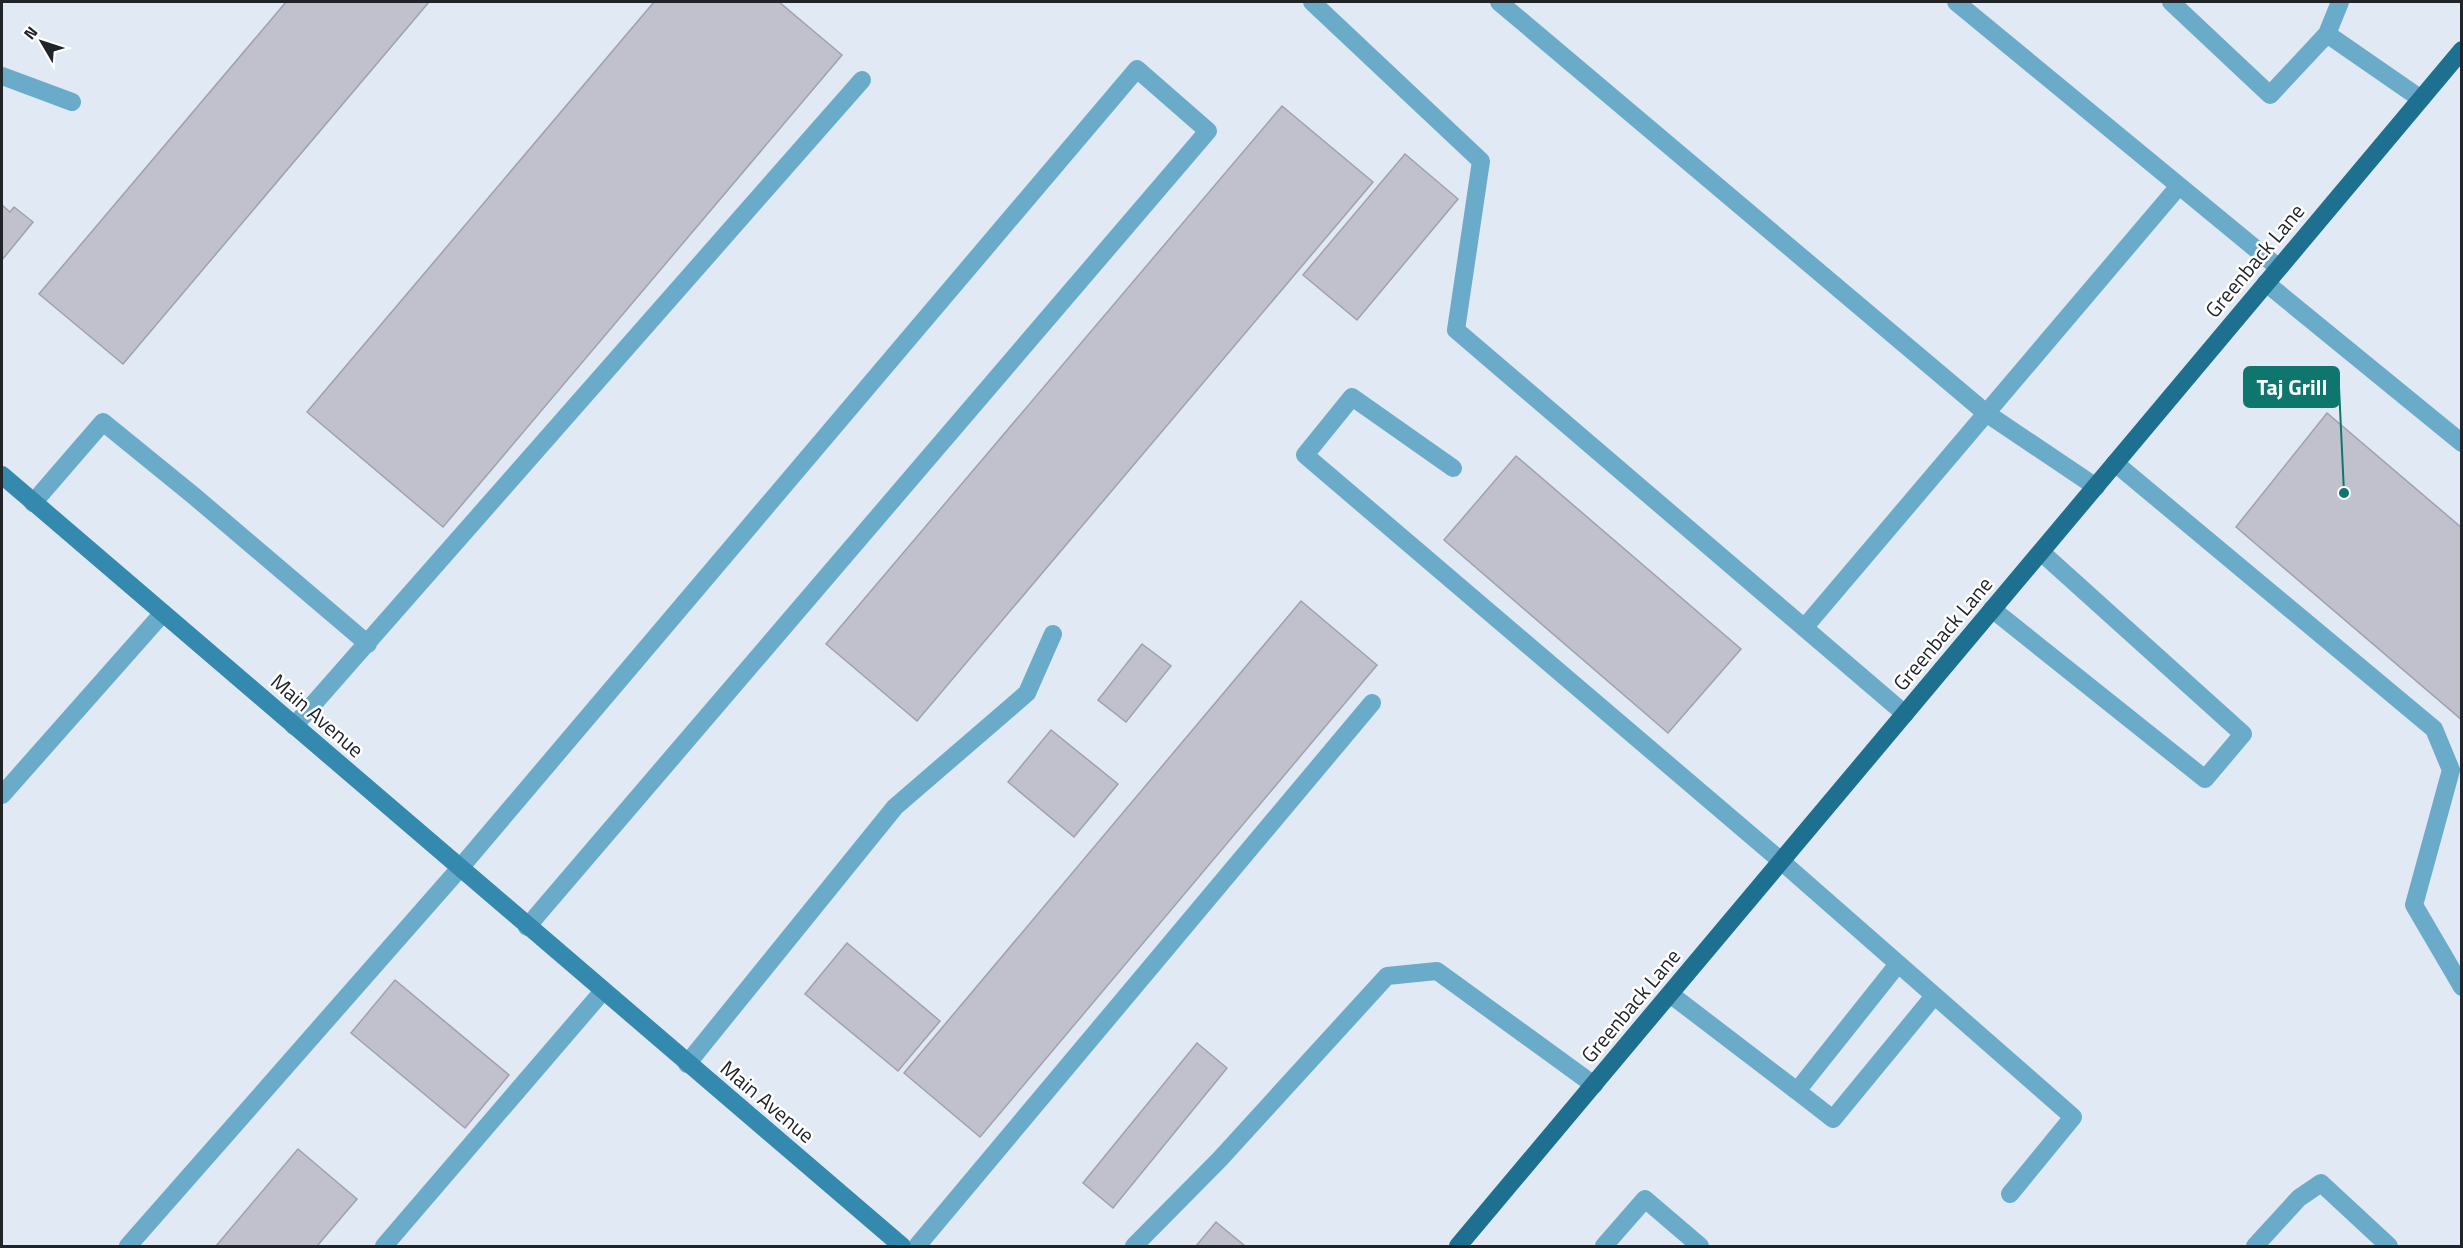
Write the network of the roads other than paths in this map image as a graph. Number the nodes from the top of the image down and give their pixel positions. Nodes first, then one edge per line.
1 (1312, 2) edge
2 (1499, 2) edge
3 (1956, 2) edge
4 (2171, 2) edge
5 (2340, 2) edge
6 (2327, 34) junction
7 (2462, 50) edge
8 (2, 76) edge
9 (862, 80) dead end
10 (2421, 99) junction
11 (72, 102) dead end
12 (2179, 186) junction
13 (2279, 268) junction
14 (2266, 283) junction
15 (1986, 413) junction
16 (2462, 443) edge
17 (2115, 463) junction
18 (1453, 468) dead end
19 (2, 475) edge
20 (2096, 487) junction
21 (33, 503) junction
22 (2041, 552) junction
23 (1992, 609) junction
24 (163, 613) junction
25 (1804, 628) junction
26 (1053, 634) dead end
27 (368, 644) junction
28 (1372, 703) dead end
29 (1905, 714) junction
30 (294, 726) junction
31 (2, 795) edge
32 (1781, 861) junction
33 (460, 868) junction
34 (527, 927) junction
35 (1898, 964) junction
36 (2462, 987) edge
37 (603, 992) junction
38 (1670, 994) junction
39 (1934, 996) junction
40 (687, 1064) junction
41 (1594, 1085) junction
42 (1797, 1091) junction
43 (2010, 1194) dead end
44 (128, 1246) edge
45 (384, 1246) edge
46 (902, 1246) edge
47 (917, 1246) edge
48 (1134, 1246) edge
49 (1458, 1246) edge
50 (1604, 1246) edge
51 (1700, 1246) edge
52 (2254, 1246) edge
53 (2389, 1246) edge

1 - 25 street
2 - 15 street
3 - 12 street
4 - 6 street
5 - 6 street
6 - 10 street
7 - 10 main road, Greenback Lane
8 - 11 street
9 - 27 street
10 - 13 main road, Greenback Lane
12 - 13 street
12 - 15 street
13 - 14 main road, Greenback Lane
14 - 16 street
14 - 17 main road, Greenback Lane
15 - 20 street
15 - 25 street
17 - 20 main road, Greenback Lane
17 - 36 street
18 - 32 street
19 - 21 street, Main Avenue
20 - 22 main road, Greenback Lane
21 - 24 street, Main Avenue
21 - 27 street
22 - 23 main road, Greenback Lane
22 - 23 street
23 - 29 main road, Greenback Lane
24 - 30 street, Main Avenue
24 - 31 street
25 - 29 street
26 - 40 street
27 - 30 street
28 - 47 street
29 - 32 main road, Greenback Lane
30 - 33 street, Main Avenue
32 - 35 street
32 - 38 main road, Greenback Lane
33 - 34 street, Main Avenue
33 - 34 street
33 - 44 street
34 - 37 street, Main Avenue
35 - 39 street
35 - 42 street
37 - 40 street, Main Avenue
37 - 45 street
38 - 41 main road, Greenback Lane
38 - 42 street
39 - 42 street
39 - 43 street
40 - 46 street, Main Avenue
41 - 48 street
41 - 49 main road, Greenback Lane
50 - 51 street
52 - 53 street

